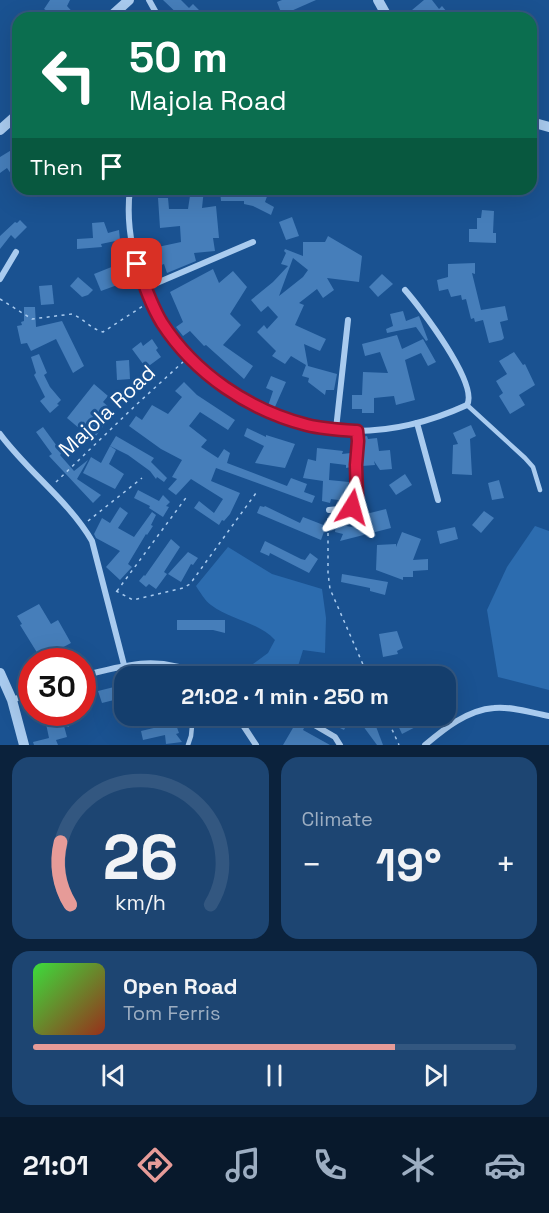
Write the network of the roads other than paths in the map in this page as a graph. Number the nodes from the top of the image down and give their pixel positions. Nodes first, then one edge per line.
1 (129, 0) edge
2 (116, 12) edge
3 (12, 119) edge
4 (0, 130) edge
5 (130, 195) edge
6 (253, 243) dead end
7 (15, 252) dead end
8 (0, 279) edge
9 (145, 288) junction
10 (405, 290) dead end
11 (348, 320) dead end
12 (467, 405) junction
13 (417, 423) junction
14 (336, 429) junction
15 (357, 431) junction
16 (0, 434) edge
17 (540, 490) dead end
18 (438, 500) dead end
19 (329, 510) road end
20 (124, 665) junction
21 (179, 666) edge
22 (96, 672) edge
23 (0, 673) edge
24 (18, 698) edge
25 (12, 700) junction
26 (549, 716) edge
27 (192, 726) edge
28 (244, 726) edge
29 (316, 726) edge
30 (24, 745) edge
31 (188, 745) edge
32 (256, 745) edge
33 (340, 745) edge
34 (425, 745) edge

1 - 2 street
3 - 4 street
5 - 9 street
6 - 9 street
7 - 8 street
9 - 14 street
10 - 12 street
11 - 14 street
12 - 13 street
12 - 17 lane
13 - 15 street
13 - 18 street
14 - 15 street
15 - 19 street
16 - 20 street
20 - 21 street
20 - 22 street
23 - 25 street
24 - 25 street
25 - 30 street
26 - 34 street
27 - 31 lane
28 - 32 street
29 - 33 street

